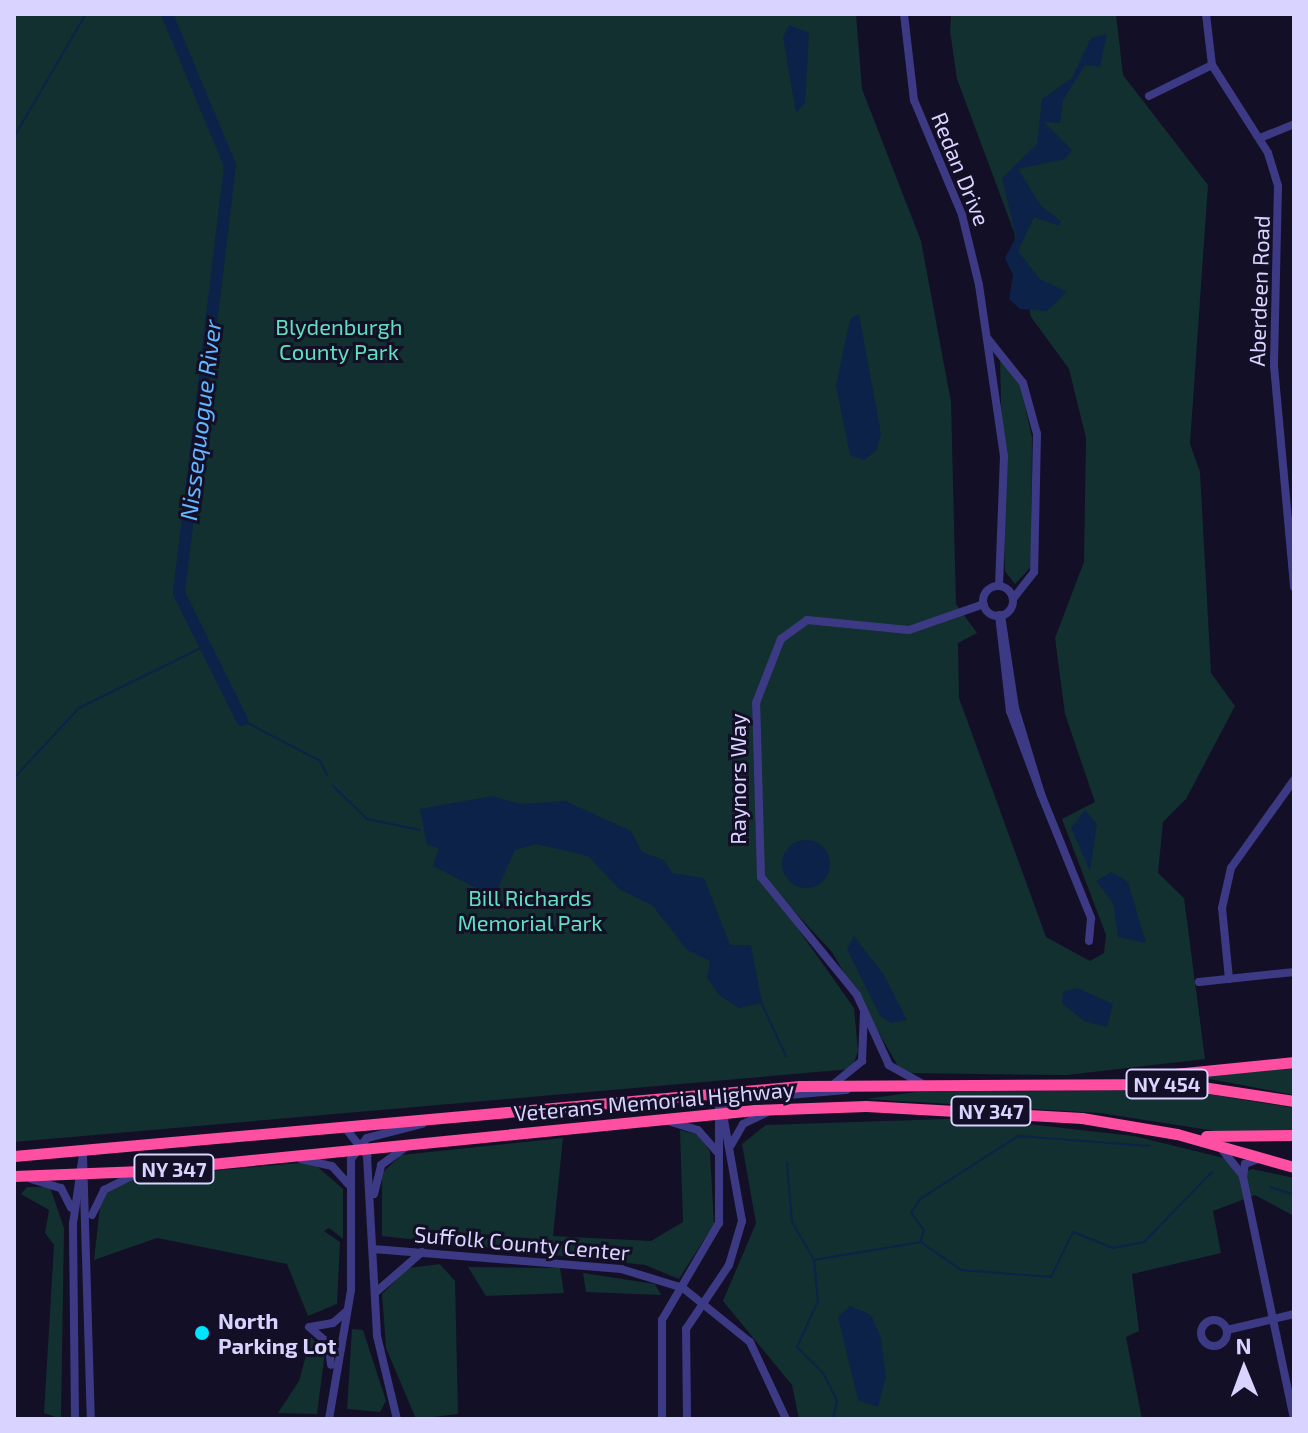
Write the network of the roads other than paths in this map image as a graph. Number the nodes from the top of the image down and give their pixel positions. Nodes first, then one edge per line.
1 (904, 14) edge
2 (1206, 14) edge
3 (1212, 65) junction
4 (1149, 96) dead end
5 (1294, 124) edge
6 (1260, 138) junction
7 (987, 338) junction
8 (999, 586) junction
9 (1294, 587) edge
10 (1013, 599) junction
11 (984, 604) junction
12 (1000, 615) junction
13 (1294, 780) edge
14 (1089, 941) dead end
15 (1294, 972) edge
16 (1229, 979) junction
17 (1199, 982) dead end
18 (864, 1007) junction
19 (1294, 1062) edge
20 (826, 1086) junction
21 (867, 1086) junction
22 (930, 1087) junction
23 (1038, 1088) junction
24 (700, 1094) junction
25 (1294, 1101) edge
26 (776, 1109) junction
27 (721, 1111) junction
28 (659, 1120) junction
29 (434, 1121) junction
30 (347, 1130) junction
31 (1177, 1134) junction
32 (1294, 1135) edge
33 (408, 1145) junction
34 (1218, 1145) junction
35 (730, 1146) junction
36 (360, 1147) junction
37 (83, 1154) junction
38 (718, 1154) junction
39 (14, 1156) edge
40 (292, 1157) junction
41 (1266, 1159) junction
42 (1294, 1167) edge
43 (141, 1171) junction
44 (82, 1174) junction
45 (16, 1176) edge
46 (1243, 1177) junction
47 (349, 1185) junction
48 (372, 1214) junction
49 (73, 1224) junction
50 (89, 1224) junction
51 (373, 1249) junction
52 (422, 1252) junction
53 (683, 1288) junction
54 (375, 1293) junction
55 (706, 1300) junction
56 (349, 1308) junction
57 (1294, 1314) edge
58 (1272, 1319) junction
59 (1227, 1330) dead end
60 (332, 1379) junction
61 (75, 1419) edge
62 (91, 1419) edge
63 (329, 1419) edge
64 (397, 1419) edge
65 (662, 1419) edge
66 (687, 1419) edge
67 (786, 1419) edge
68 (1294, 1419) edge

1 - 7 street, Redan Drive
2 - 3 street, Aberdeen Road
3 - 4 street
3 - 6 street, Aberdeen Road
5 - 6 street
6 - 9 street, Aberdeen Road
7 - 8 street, Redan Drive
7 - 10 street, Redan Drive
8 - 10 street
8 - 11 street
10 - 12 street, Redan Drive
11 - 12 street
11 - 18 street, Raynors Way
12 - 14 street
13 - 16 street
15 - 16 street
16 - 17 street
18 - 20 street
18 - 22 street, Raynors Way
19 - 23 highway, NY 347
20 - 21 highway, Veterans Memorial Highway / NY 347
20 - 24 highway, Veterans Memorial Highway / NY 347
21 - 22 highway, Veterans Memorial Highway / NY 347
21 - 27 street
22 - 23 highway, Veterans Memorial Highway / NY 347
23 - 25 highway, Veterans Memorial Highway / NY 454
24 - 27 street
24 - 29 highway, Veterans Memorial Highway / NY 347
26 - 27 highway, Veterans Memorial Highway / NY 347
26 - 31 highway, Veterans Memorial Highway / NY 347
26 - 35 street
27 - 28 highway, Veterans Memorial Highway / NY 347
27 - 35 street
27 - 38 street
28 - 33 highway, Veterans Memorial Highway / NY 347
28 - 38 street
29 - 30 highway, Veterans Memorial Highway / NY 347
29 - 36 street
30 - 36 street
30 - 37 highway, Veterans Memorial Highway / NY 347
31 - 32 highway, NY 347
31 - 34 highway, Veterans Memorial Highway
33 - 36 highway, Veterans Memorial Highway / NY 347
33 - 48 street
34 - 41 highway, Veterans Memorial Highway
34 - 46 street
35 - 55 street
36 - 40 highway, Veterans Memorial Highway / NY 347
36 - 47 street
36 - 48 street
37 - 39 highway, Veterans Memorial Highway / NY 347
37 - 44 street
38 - 53 street
40 - 43 highway, Veterans Memorial Highway / NY 347
40 - 47 street
41 - 42 highway, Veterans Memorial Highway
41 - 46 street
43 - 44 highway, Veterans Memorial Highway / NY 347
43 - 50 street
44 - 45 highway, Veterans Memorial Highway / NY 347
44 - 49 street
44 - 50 street
45 - 49 street
46 - 58 street
47 - 56 street
48 - 51 street
49 - 61 street
50 - 62 street
51 - 52 street, Suffolk County Center
51 - 54 street
52 - 53 street, Suffolk County Center
52 - 54 street
53 - 55 street, Suffolk County Center
53 - 65 street
54 - 64 street
55 - 66 street
55 - 67 street, Suffolk County Center
56 - 60 street
56 - 60 street
57 - 58 street
58 - 59 street
58 - 68 street
60 - 63 street

